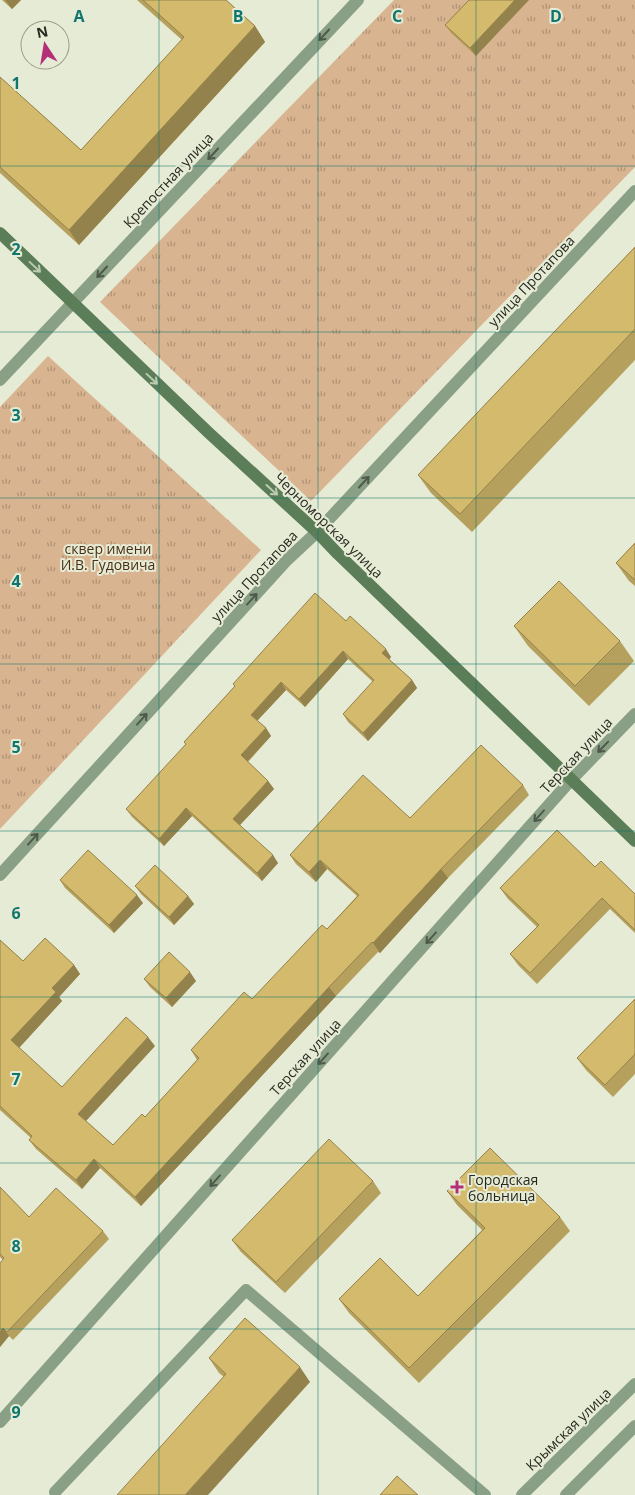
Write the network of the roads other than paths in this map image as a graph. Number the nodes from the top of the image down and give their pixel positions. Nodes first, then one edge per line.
1 (358, 0) edge
2 (635, 191) edge
3 (0, 233) edge
4 (73, 302) junction
5 (0, 380) edge
6 (317, 532) junction
7 (635, 714) edge
8 (571, 780) junction
9 (635, 842) edge
10 (0, 875) edge
11 (635, 1384) edge
12 (0, 1422) edge
13 (635, 1426) edge
14 (55, 1492) dead end
15 (485, 1495) edge
16 (522, 1495) edge
17 (566, 1495) edge

1 -> 4 street, Крепостная улица
6 -> 2 street, улица Протапова
3 -> 4 street, Черноморская улица
4 - 5 street, Крепостная улица
4 -> 6 street, Черноморская улица
6 - 8 street, Черноморская улица
10 -> 6 street, улица Протапова
7 -> 8 street, Терская улица
8 - 9 street, Черноморская улица
8 -> 12 street, Терская улица
11 - 16 street, Крымская улица
13 - 17 street
14 - 15 street

